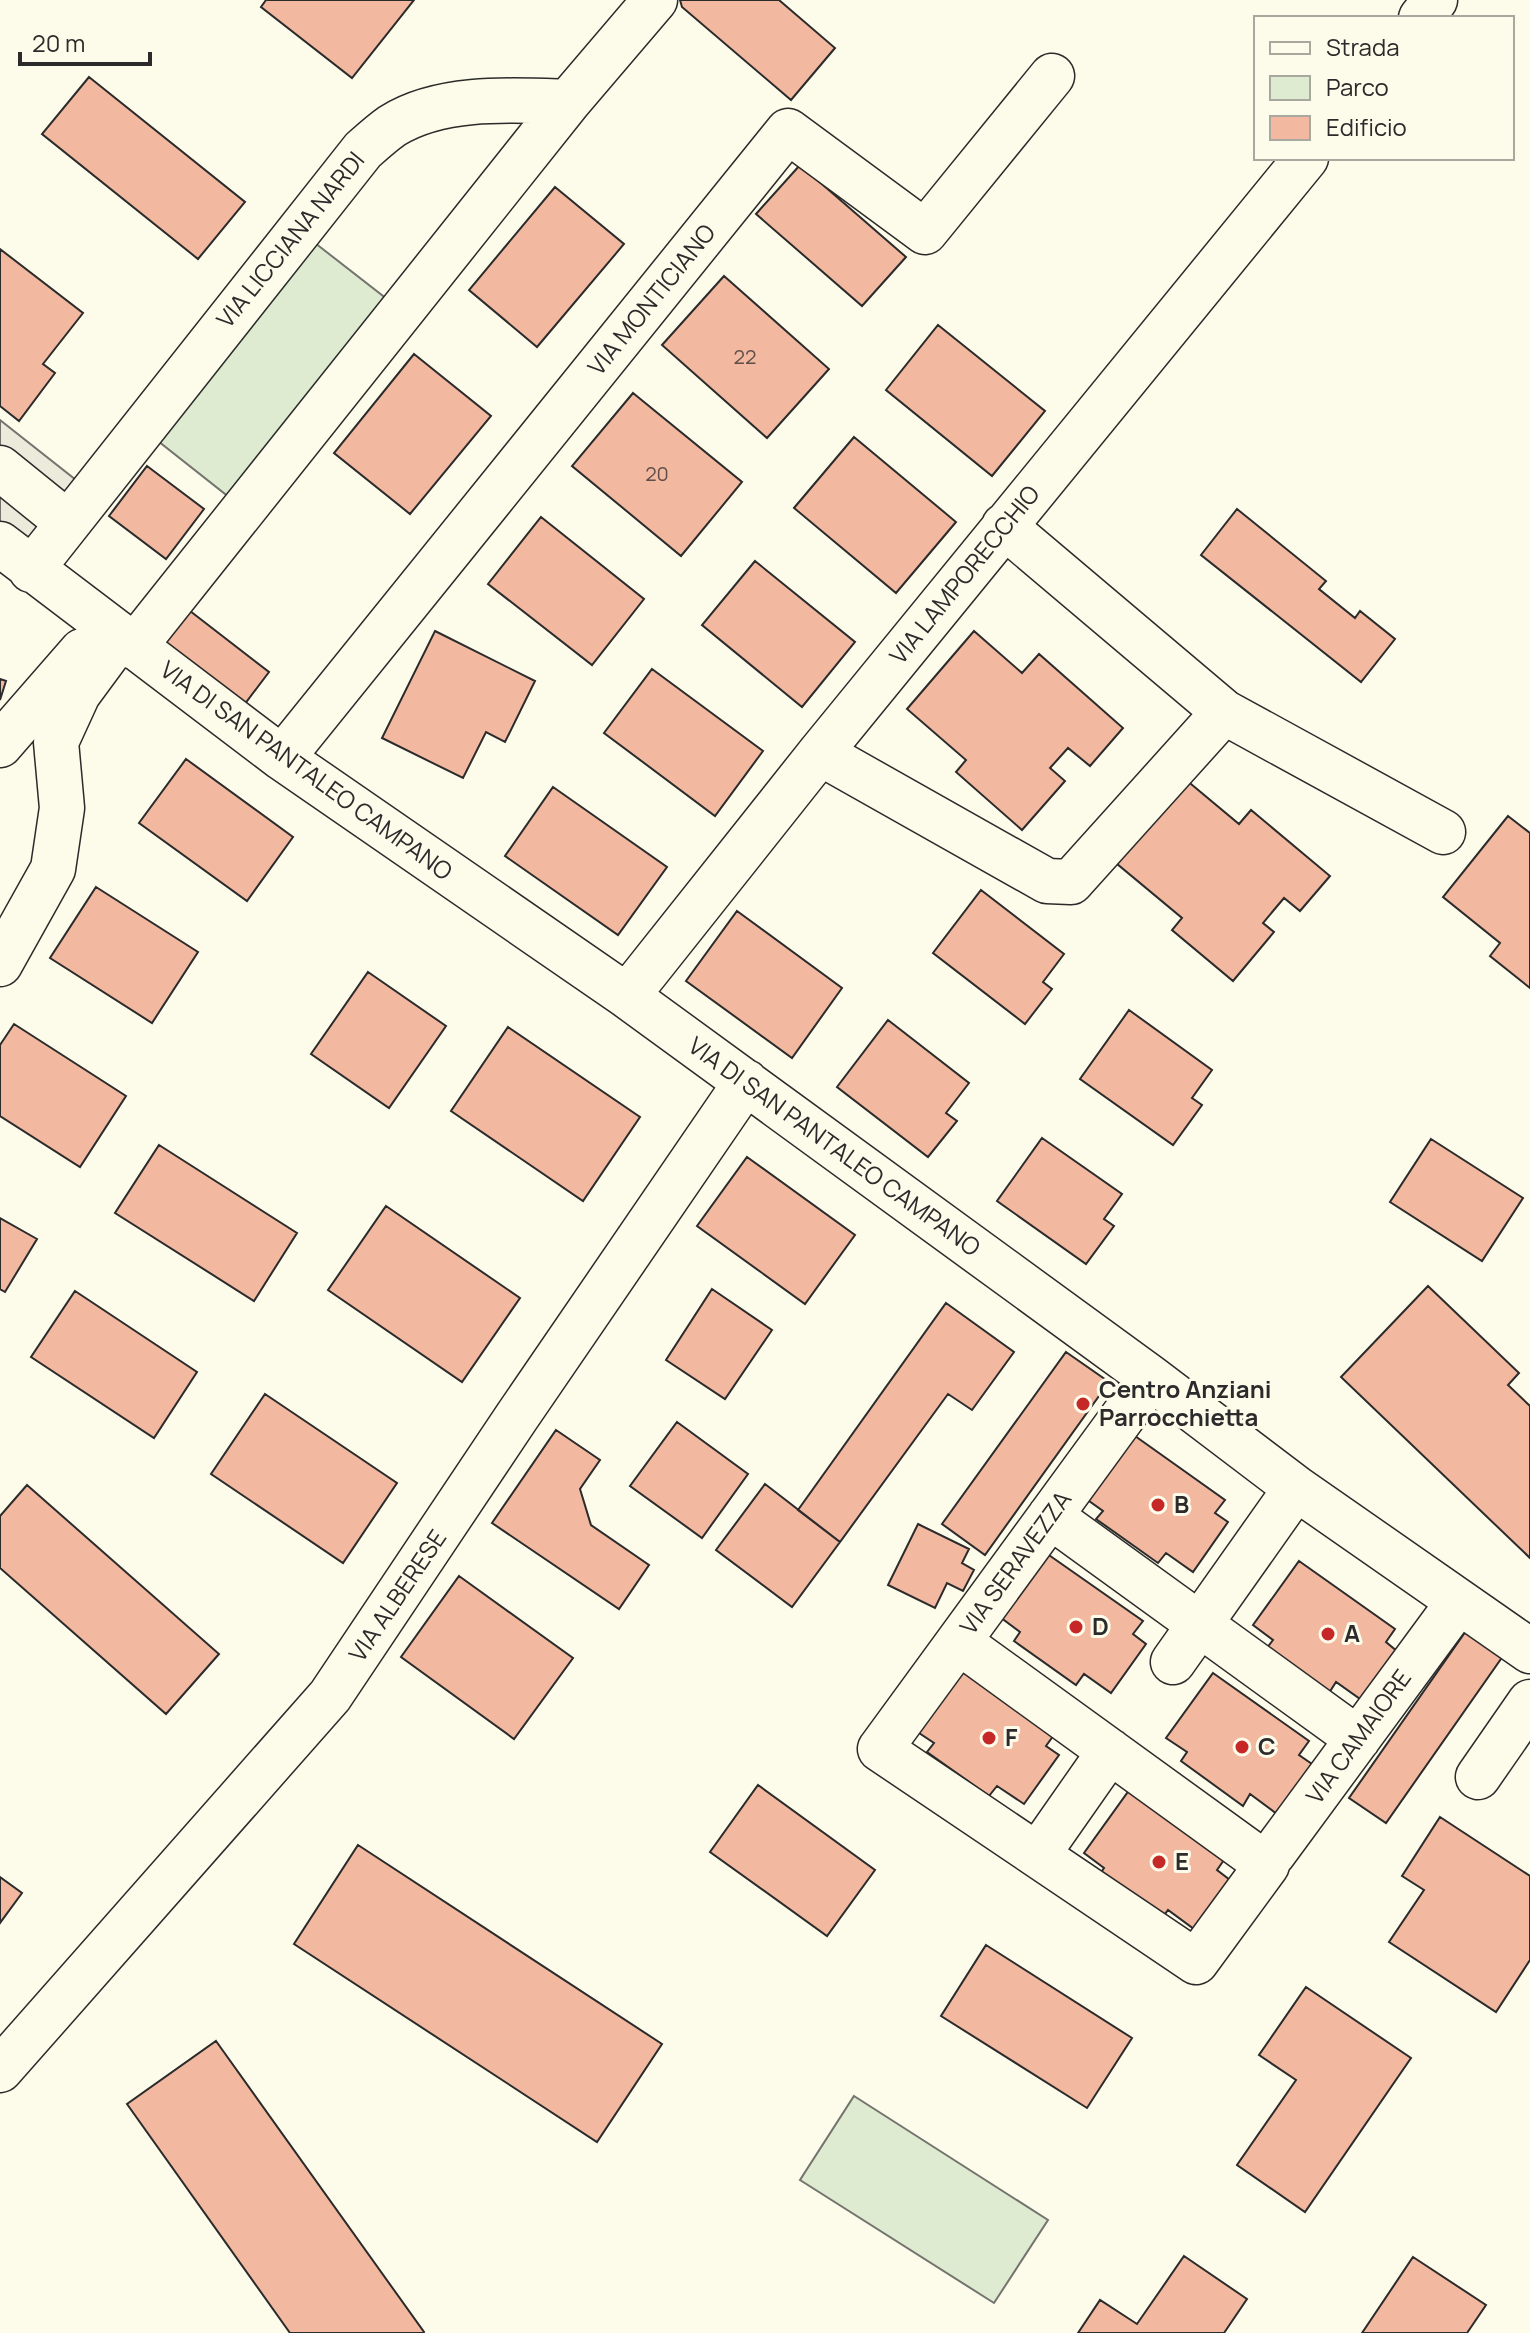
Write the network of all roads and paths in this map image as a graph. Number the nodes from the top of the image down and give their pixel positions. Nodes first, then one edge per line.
1 (655, 0) edge
2 (1435, 0) edge
3 (1423, 16) edge
4 (1052, 76) dead end
5 (568, 102) junction
6 (1304, 160) edge
7 (0, 468) edge
8 (68, 523) junction
9 (1004, 526) junction
10 (16, 557) edge
11 (120, 637) junction
12 (1224, 712) junction
13 (0, 745) edge
14 (820, 753) junction
15 (282, 758) junction
16 (1443, 832) dead end
17 (0, 964) edge
18 (627, 996) junction
19 (746, 1082) junction
20 (1151, 1378) junction
21 (1296, 1488) junction
22 (1050, 1516) junction
23 (1446, 1619) dead end
24 (1200, 1624) junction
25 (959, 1642) junction
26 (1530, 1651) edge
27 (1173, 1662) dead end
28 (1530, 1702) edge
29 (1358, 1739) junction
30 (1110, 1751) junction
31 (1478, 1777) dead end
32 (1038, 1854) junction
33 (1270, 1860) junction
34 (0, 2070) edge

1 - 5 street
2 - 3 street
4 - 15 street, VIA MONTICIANO
5 - 8 street, VIA LICCIANA NARDI
5 - 11 street, VIA DI SAN PANTALEO CAMPANO
6 - 9 street, VIA LAMPORECCHIO
7 - 8 street
8 - 10 street, VIA LICCIANA NARDI
9 - 12 street
9 - 14 street, VIA LAMPORECCHIO
10 - 11 street, VIA DI SAN PANTALEO CAMPANO
11 - 13 street
11 - 15 street, VIA DI SAN PANTALEO CAMPANO
11 - 17 street
12 - 14 street
12 - 16 street
14 - 18 street, VIA LAMPORECCHIO
15 - 18 street, VIA DI SAN PANTALEO CAMPANO
18 - 19 street, VIA DI SAN PANTALEO CAMPANO
19 - 20 street, VIA DI SAN PANTALEO CAMPANO
19 - 34 street, VIA ALBERESE
20 - 21 street, VIA DI SAN PANTALEO CAMPANO
20 - 22 street, VIA SERAVEZZA
21 - 24 street
21 - 26 street, VIA DI SAN PANTALEO CAMPANO
22 - 24 street
22 - 25 street, VIA SERAVEZZA
23 - 29 street, VIA CAMAIORE
24 - 27 street
24 - 29 street
25 - 30 street
25 - 32 street, VIA SERAVEZZA
28 - 31 street
29 - 33 street, VIA CAMAIORE
30 - 32 street
30 - 33 street
32 - 33 street, VIA CAMAIORE

